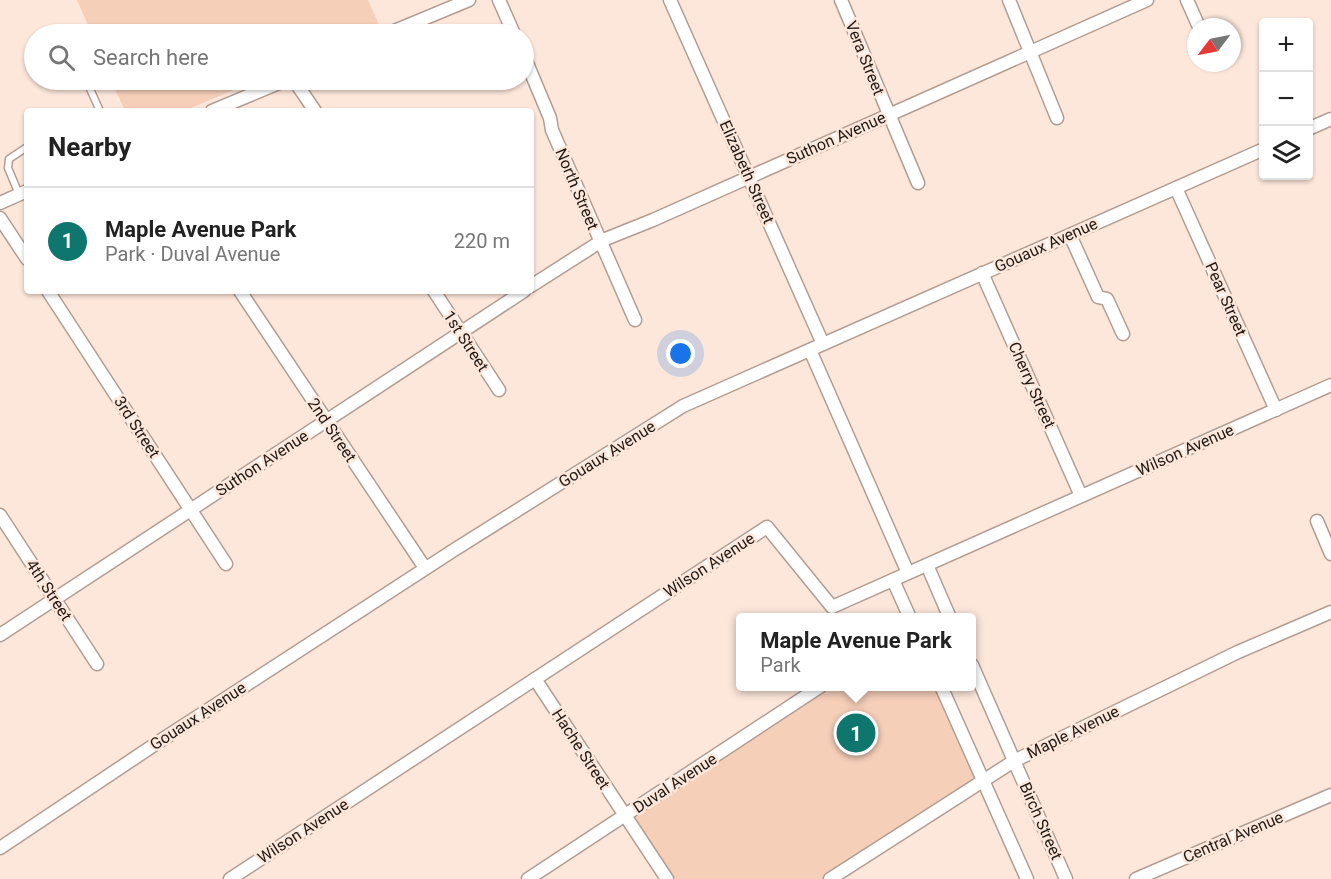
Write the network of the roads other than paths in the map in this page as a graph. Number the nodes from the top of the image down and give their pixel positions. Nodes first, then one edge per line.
1 (469, 0) edge
2 (499, 0) edge
3 (670, 0) edge
4 (841, 0) edge
5 (1009, 0) edge
6 (1147, 0) edge
7 (1187, 0) edge
8 (1195, 18) edge
9 (411, 24) edge
10 (510, 24) edge
11 (1030, 52) junction
12 (534, 80) edge
13 (91, 90) edge
14 (262, 90) edge
15 (301, 90) edge
16 (99, 108) edge
17 (219, 108) edge
18 (313, 108) edge
19 (888, 115) junction
20 (1057, 118) dead end
21 (1331, 119) edge
22 (1313, 127) edge
23 (24, 149) edge
24 (1259, 151) edge
25 (749, 177) junction
26 (918, 183) dead end
27 (1176, 188) junction
28 (23, 193) edge
29 (0, 203) edge
30 (0, 218) edge
31 (1070, 235) junction
32 (599, 242) junction
33 (24, 254) edge
34 (982, 273) junction
35 (534, 284) edge
36 (50, 294) edge
37 (242, 294) edge
38 (436, 294) edge
39 (519, 294) edge
40 (635, 320) dead end
41 (461, 332) junction
42 (1123, 334) dead end
43 (823, 344) junction
44 (810, 350) junction
45 (1331, 386) edge
46 (499, 390) dead end
47 (1276, 410) junction
48 (325, 422) junction
49 (1082, 496) junction
50 (191, 510) junction
51 (0, 515) edge
52 (1317, 521) dead end
53 (1331, 554) edge
54 (226, 564) dead end
55 (927, 565) junction
56 (425, 568) junction
57 (908, 573) junction
58 (893, 580) junction
59 (55, 599) junction
60 (1331, 612) edge
61 (908, 613) edge
62 (948, 613) edge
63 (0, 635) edge
64 (97, 664) dead end
65 (976, 674) edge
66 (535, 679) junction
67 (815, 691) edge
68 (943, 691) edge
69 (1014, 761) junction
70 (983, 781) junction
71 (1331, 795) edge
72 (625, 816) junction
73 (0, 848) edge
74 (230, 879) edge
75 (528, 879) edge
76 (667, 879) edge
77 (830, 879) edge
78 (1027, 879) edge
79 (1066, 879) edge
80 (1136, 879) edge

1 - 9 street
2 - 10 street
3 - 25 street, Elizabeth Street
4 - 19 street, Vera Street
5 - 11 street
6 - 11 street, Suthon Avenue
7 - 8 street
11 - 19 street, Suthon Avenue
11 - 20 street
12 - 32 street, North Street
13 - 16 lane
14 - 17 street
15 - 18 street
19 - 25 street, Suthon Avenue
19 - 26 street, Vera Street
21 - 22 street
23 - 28 lane
24 - 27 street, Gouaux Avenue
25 - 32 street, Suthon Avenue
25 - 43 street, Elizabeth Street
27 - 31 street, Gouaux Avenue
27 - 47 street, Pear Street
28 - 29 street
30 - 33 street
31 - 34 street, Gouaux Avenue
31 - 42 street
32 - 35 street, Suthon Avenue
32 - 40 street, North Street
34 - 43 street, Gouaux Avenue
34 - 49 street, Cherry Street
36 - 50 street, 3rd Street
37 - 48 street, 2nd Street
38 - 41 street, 1st Street
39 - 41 street, Suthon Avenue
41 - 46 street, 1st Street
41 - 48 street, Suthon Avenue
43 - 44 street, Gouaux Avenue
44 - 56 street, Gouaux Avenue
44 - 57 street
45 - 47 street, Wilson Avenue
47 - 49 street, Wilson Avenue
48 - 50 street, Suthon Avenue
48 - 56 street, 2nd Street
49 - 55 street, Wilson Avenue
50 - 54 street, 3rd Street
50 - 59 street, Suthon Avenue
51 - 59 street, 4th Street
52 - 53 street
55 - 57 street, Wilson Avenue
55 - 62 street
56 - 73 street, Gouaux Avenue
57 - 58 street, Wilson Avenue
58 - 61 street
58 - 66 street, Wilson Avenue
59 - 63 street, Suthon Avenue
59 - 64 street, 4th Street
60 - 69 street, Maple Avenue
65 - 69 street, Birch Street
66 - 72 street, Hache Street
66 - 74 street, Wilson Avenue
67 - 72 street, Duval Avenue
68 - 70 street
69 - 70 street, Maple Avenue
69 - 79 street, Birch Street
70 - 77 street, Maple Avenue
70 - 78 street
71 - 80 street, Central Avenue
72 - 75 street, Duval Avenue
72 - 76 street, Hache Street

